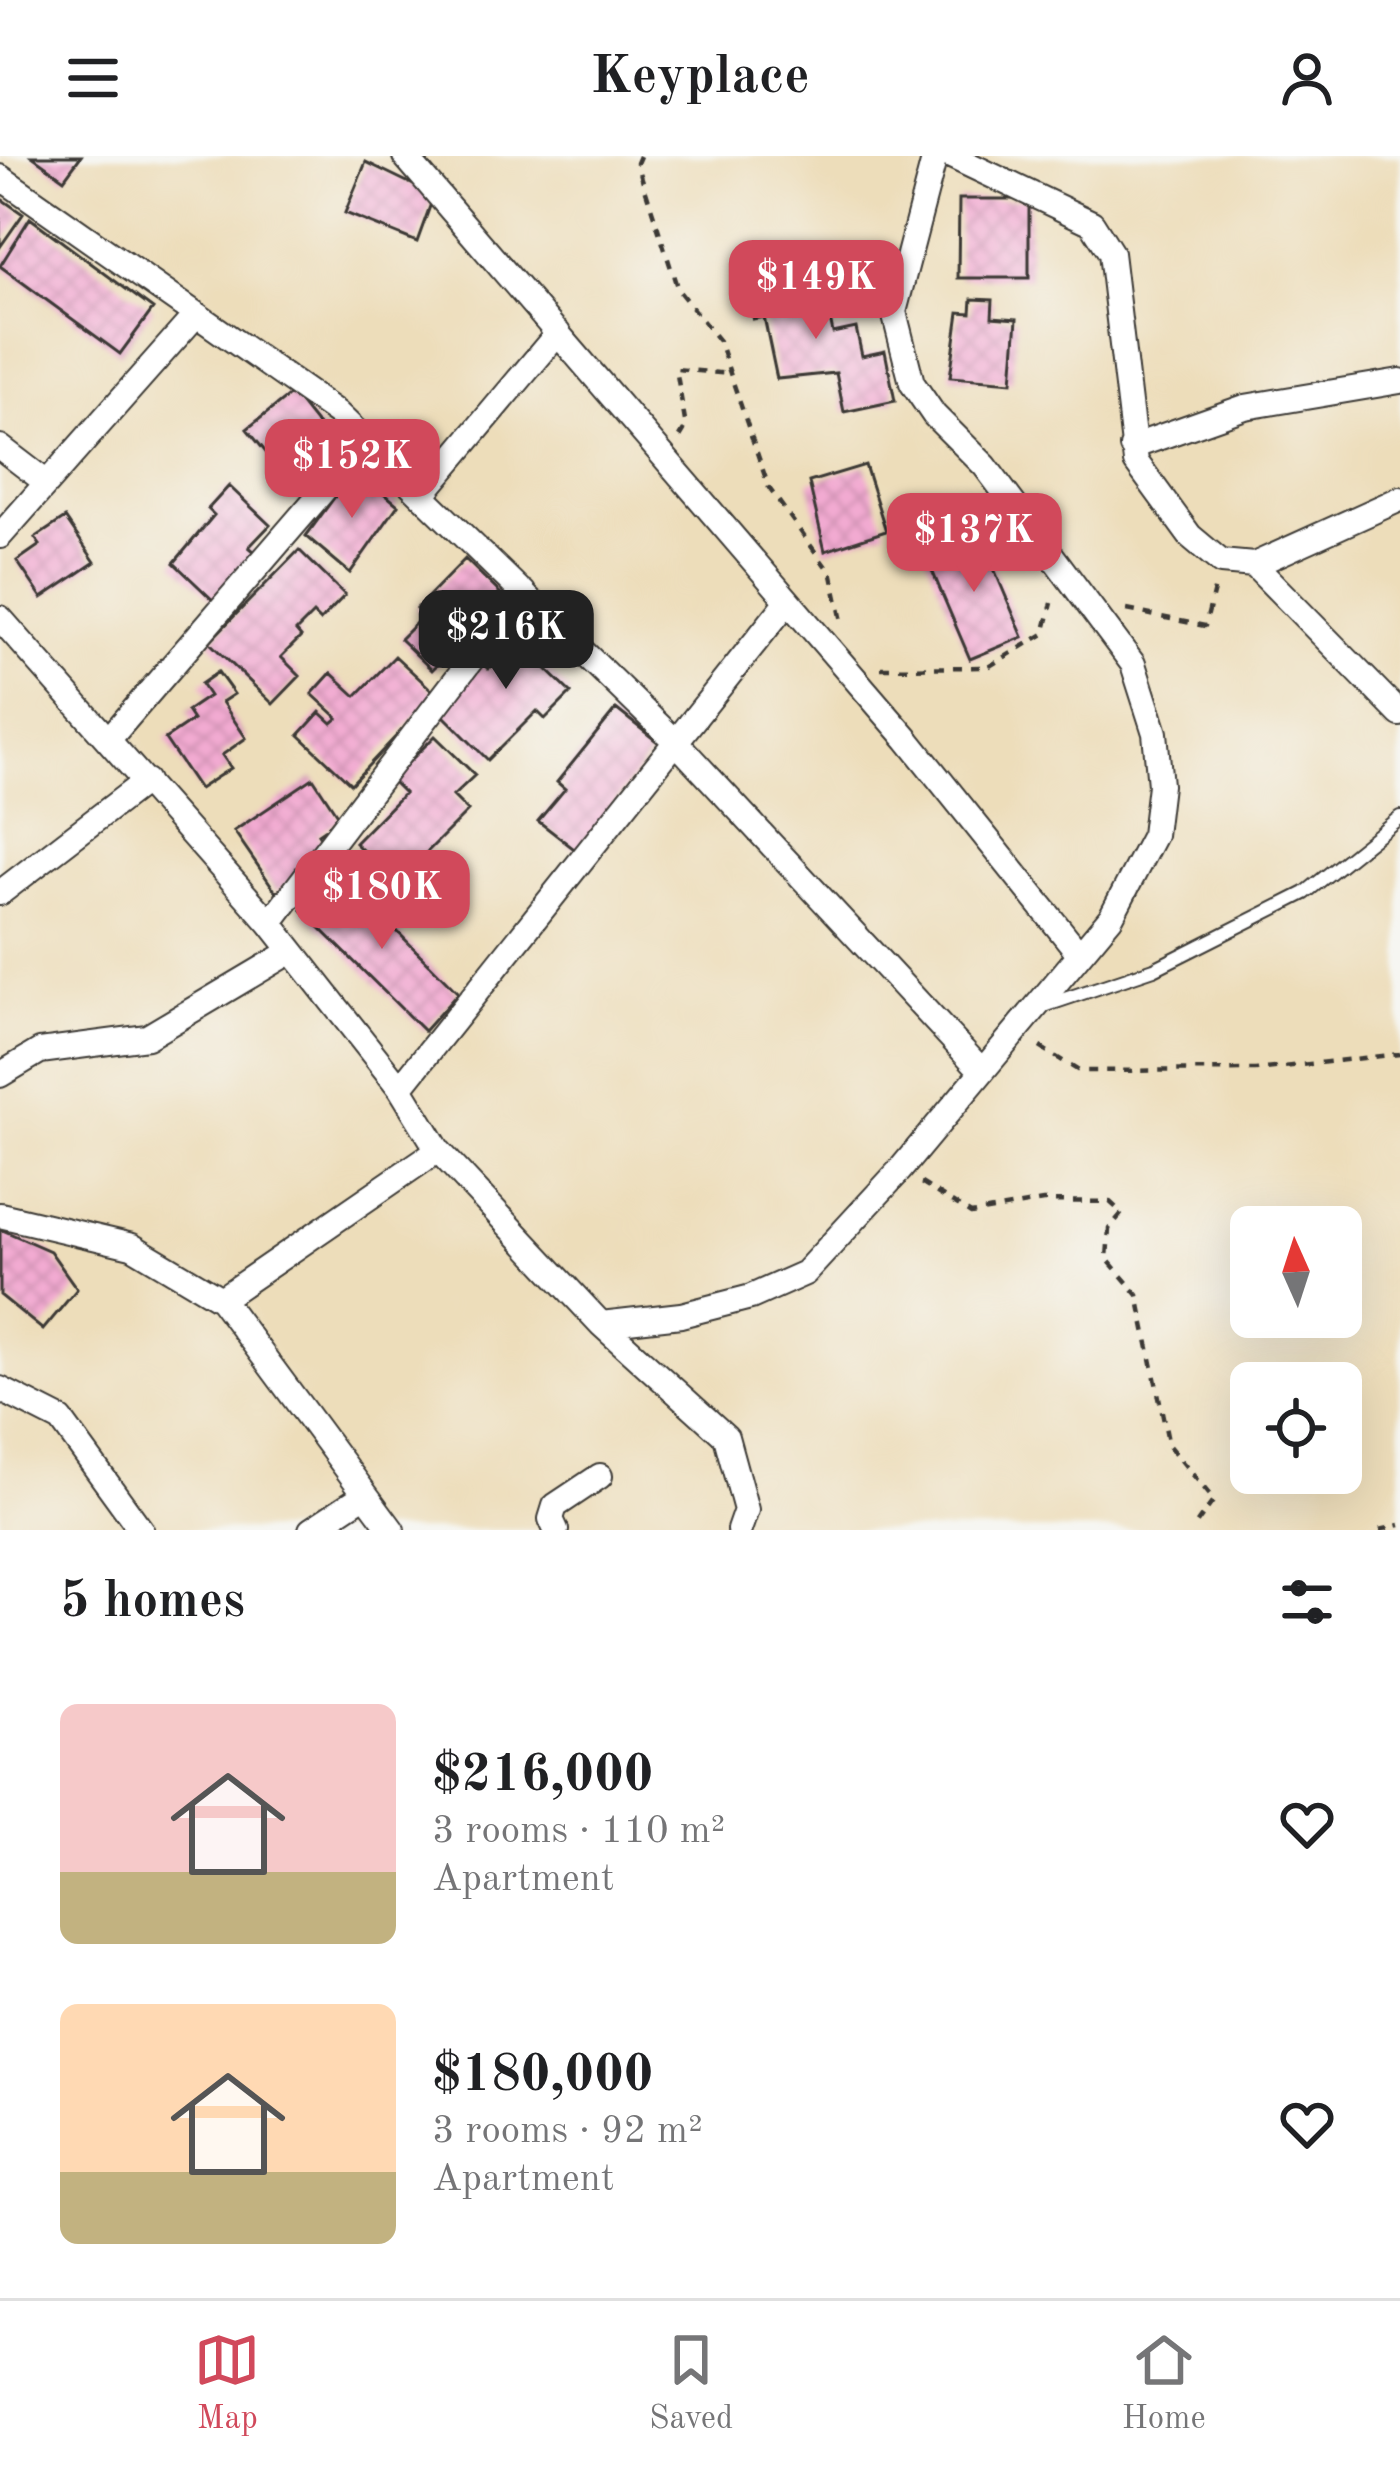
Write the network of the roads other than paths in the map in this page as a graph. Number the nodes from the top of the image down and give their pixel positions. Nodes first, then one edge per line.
1 (405, 156) edge
2 (935, 156) edge
3 (951, 156) edge
4 (0, 178) edge
5 (195, 316) junction
6 (558, 333) junction
7 (1400, 381) edge
8 (366, 441) junction
9 (0, 447) edge
10 (1132, 447) junction
11 (47, 483) junction
12 (422, 495) junction
13 (1400, 499) edge
14 (0, 536) edge
15 (1254, 565) junction
16 (523, 592) junction
17 (788, 601) junction
18 (0, 618) edge
19 (1400, 714) edge
20 (109, 739) junction
21 (675, 741) junction
22 (146, 781) junction
23 (1400, 817) edge
24 (0, 892) edge
25 (270, 923) junction
26 (292, 951) junction
27 (1078, 952) junction
28 (1031, 1010) junction
29 (982, 1071) junction
30 (0, 1075) edge
31 (400, 1088) junction
32 (438, 1150) junction
33 (0, 1215) edge
34 (221, 1299) junction
35 (601, 1324) junction
36 (0, 1389) edge
37 (600, 1476) dead end
38 (364, 1495) junction
39 (141, 1530) edge
40 (311, 1530) edge
41 (392, 1530) edge
42 (556, 1530) edge
43 (739, 1530) edge

1 - 6 street
2 - 27 street
3 - 10 street
4 - 5 street
5 - 8 street
5 - 11 street
6 - 12 street
6 - 17 street
7 - 10 street
8 - 12 street
8 - 20 street
9 - 11 street
10 - 15 street
11 - 14 street
12 - 16 street
13 - 15 street
15 - 19 street
16 - 21 street
16 - 25 street
17 - 21 street
17 - 27 street
18 - 20 street
20 - 22 street
21 - 29 street
21 - 31 street
22 - 24 street
22 - 25 street
23 - 28 lane
25 - 26 street
26 - 30 street
26 - 31 street
27 - 28 street
28 - 29 street
29 - 35 street
31 - 32 street
32 - 34 street
32 - 35 street
33 - 34 street
34 - 38 street
35 - 43 street
36 - 39 street
37 - 42 street
38 - 40 street
38 - 41 street

